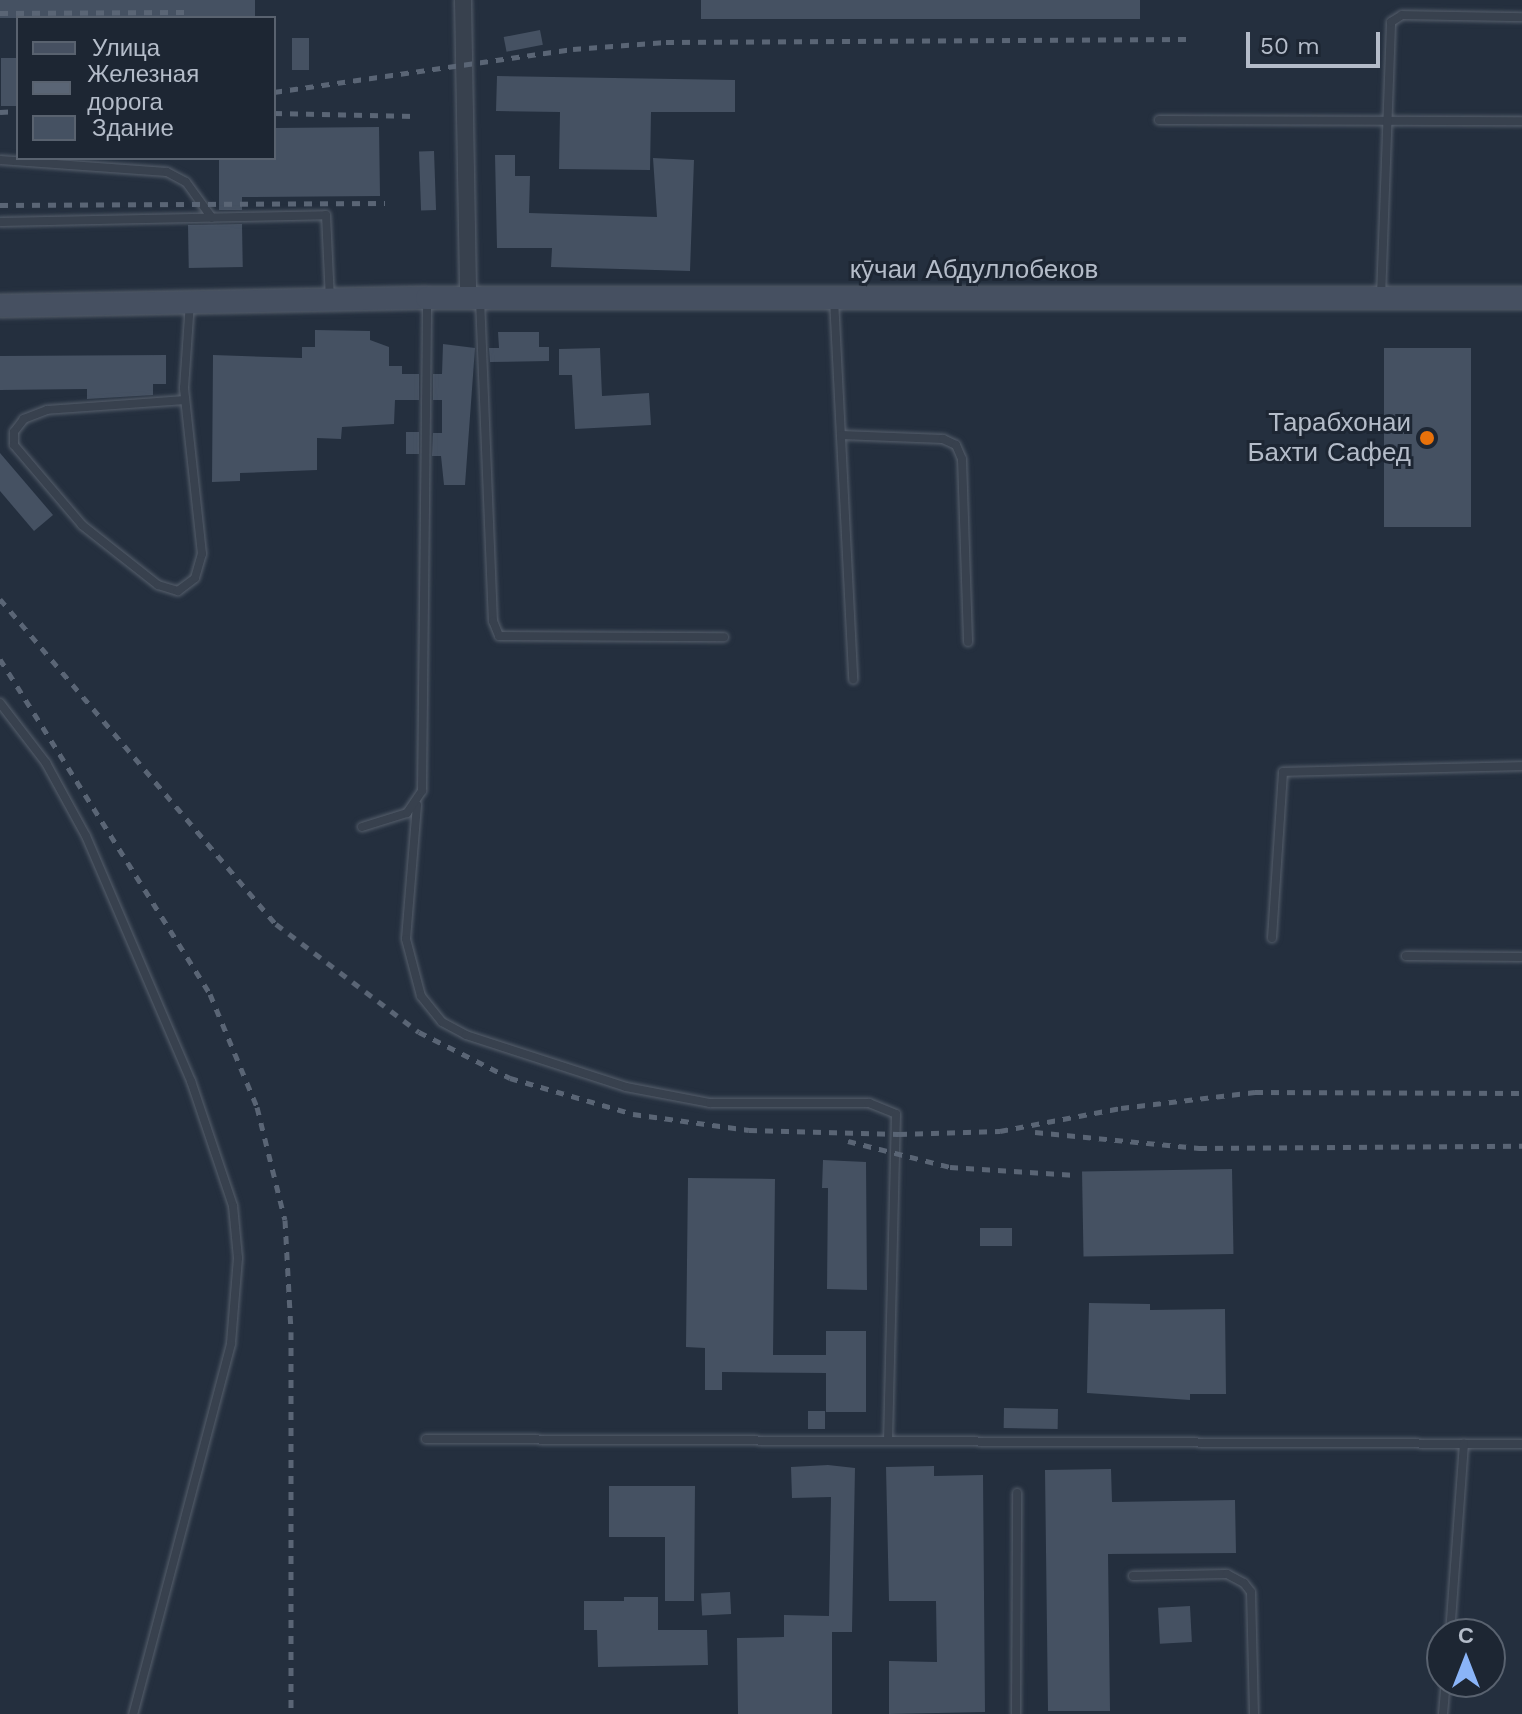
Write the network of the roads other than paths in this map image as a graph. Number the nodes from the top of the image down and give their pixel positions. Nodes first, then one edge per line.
1 (463, 0) edge
2 (1522, 17) edge
3 (1159, 120) dead end
4 (1522, 121) edge
5 (1385, 122) junction
6 (0, 160) edge
7 (212, 218) junction
8 (0, 222) edge
9 (427, 298) junction
10 (474, 298) junction
11 (834, 298) junction
12 (1381, 298) junction
13 (1522, 298) edge
14 (330, 299) junction
15 (190, 302) junction
16 (0, 306) edge
17 (185, 400) junction
18 (841, 435) junction
19 (724, 637) dead end
20 (968, 642) dead end
21 (853, 680) dead end
22 (0, 703) edge
23 (1522, 766) edge
24 (417, 805) junction
25 (362, 827) dead end
26 (1272, 938) dead end
27 (1406, 956) dead end
28 (1522, 957) edge
29 (426, 1439) dead end
30 (888, 1441) junction
31 (1464, 1444) junction
32 (1522, 1444) edge
33 (1017, 1493) dead end
34 (1133, 1576) dead end
35 (1451, 1618) edge
36 (133, 1714) edge
37 (1016, 1714) edge
38 (1254, 1714) edge

1 - 10 street
2 - 5 lane
3 - 5 lane
4 - 5 lane
5 - 12 lane
6 - 7 lane
7 - 8 lane
7 - 14 lane
9 - 10 street, кӯчаи Абдуллобеков
9 - 14 street, кӯчаи Абдуллобеков
9 - 24 lane
10 - 11 street, кӯчаи Абдуллобеков
10 - 19 lane
11 - 12 street, кӯчаи Абдуллобеков
11 - 18 lane
12 - 13 street, кӯчаи Абдуллобеков
14 - 15 street, кӯчаи Абдуллобеков
15 - 16 street, кӯчаи Абдуллобеков
15 - 17 lane
17 - 17 lane
18 - 20 lane
18 - 21 lane
22 - 36 lane
23 - 26 lane
24 - 25 lane
24 - 30 lane
27 - 28 lane
29 - 30 lane
30 - 31 lane
31 - 32 lane
31 - 35 lane
33 - 37 lane
34 - 38 lane

